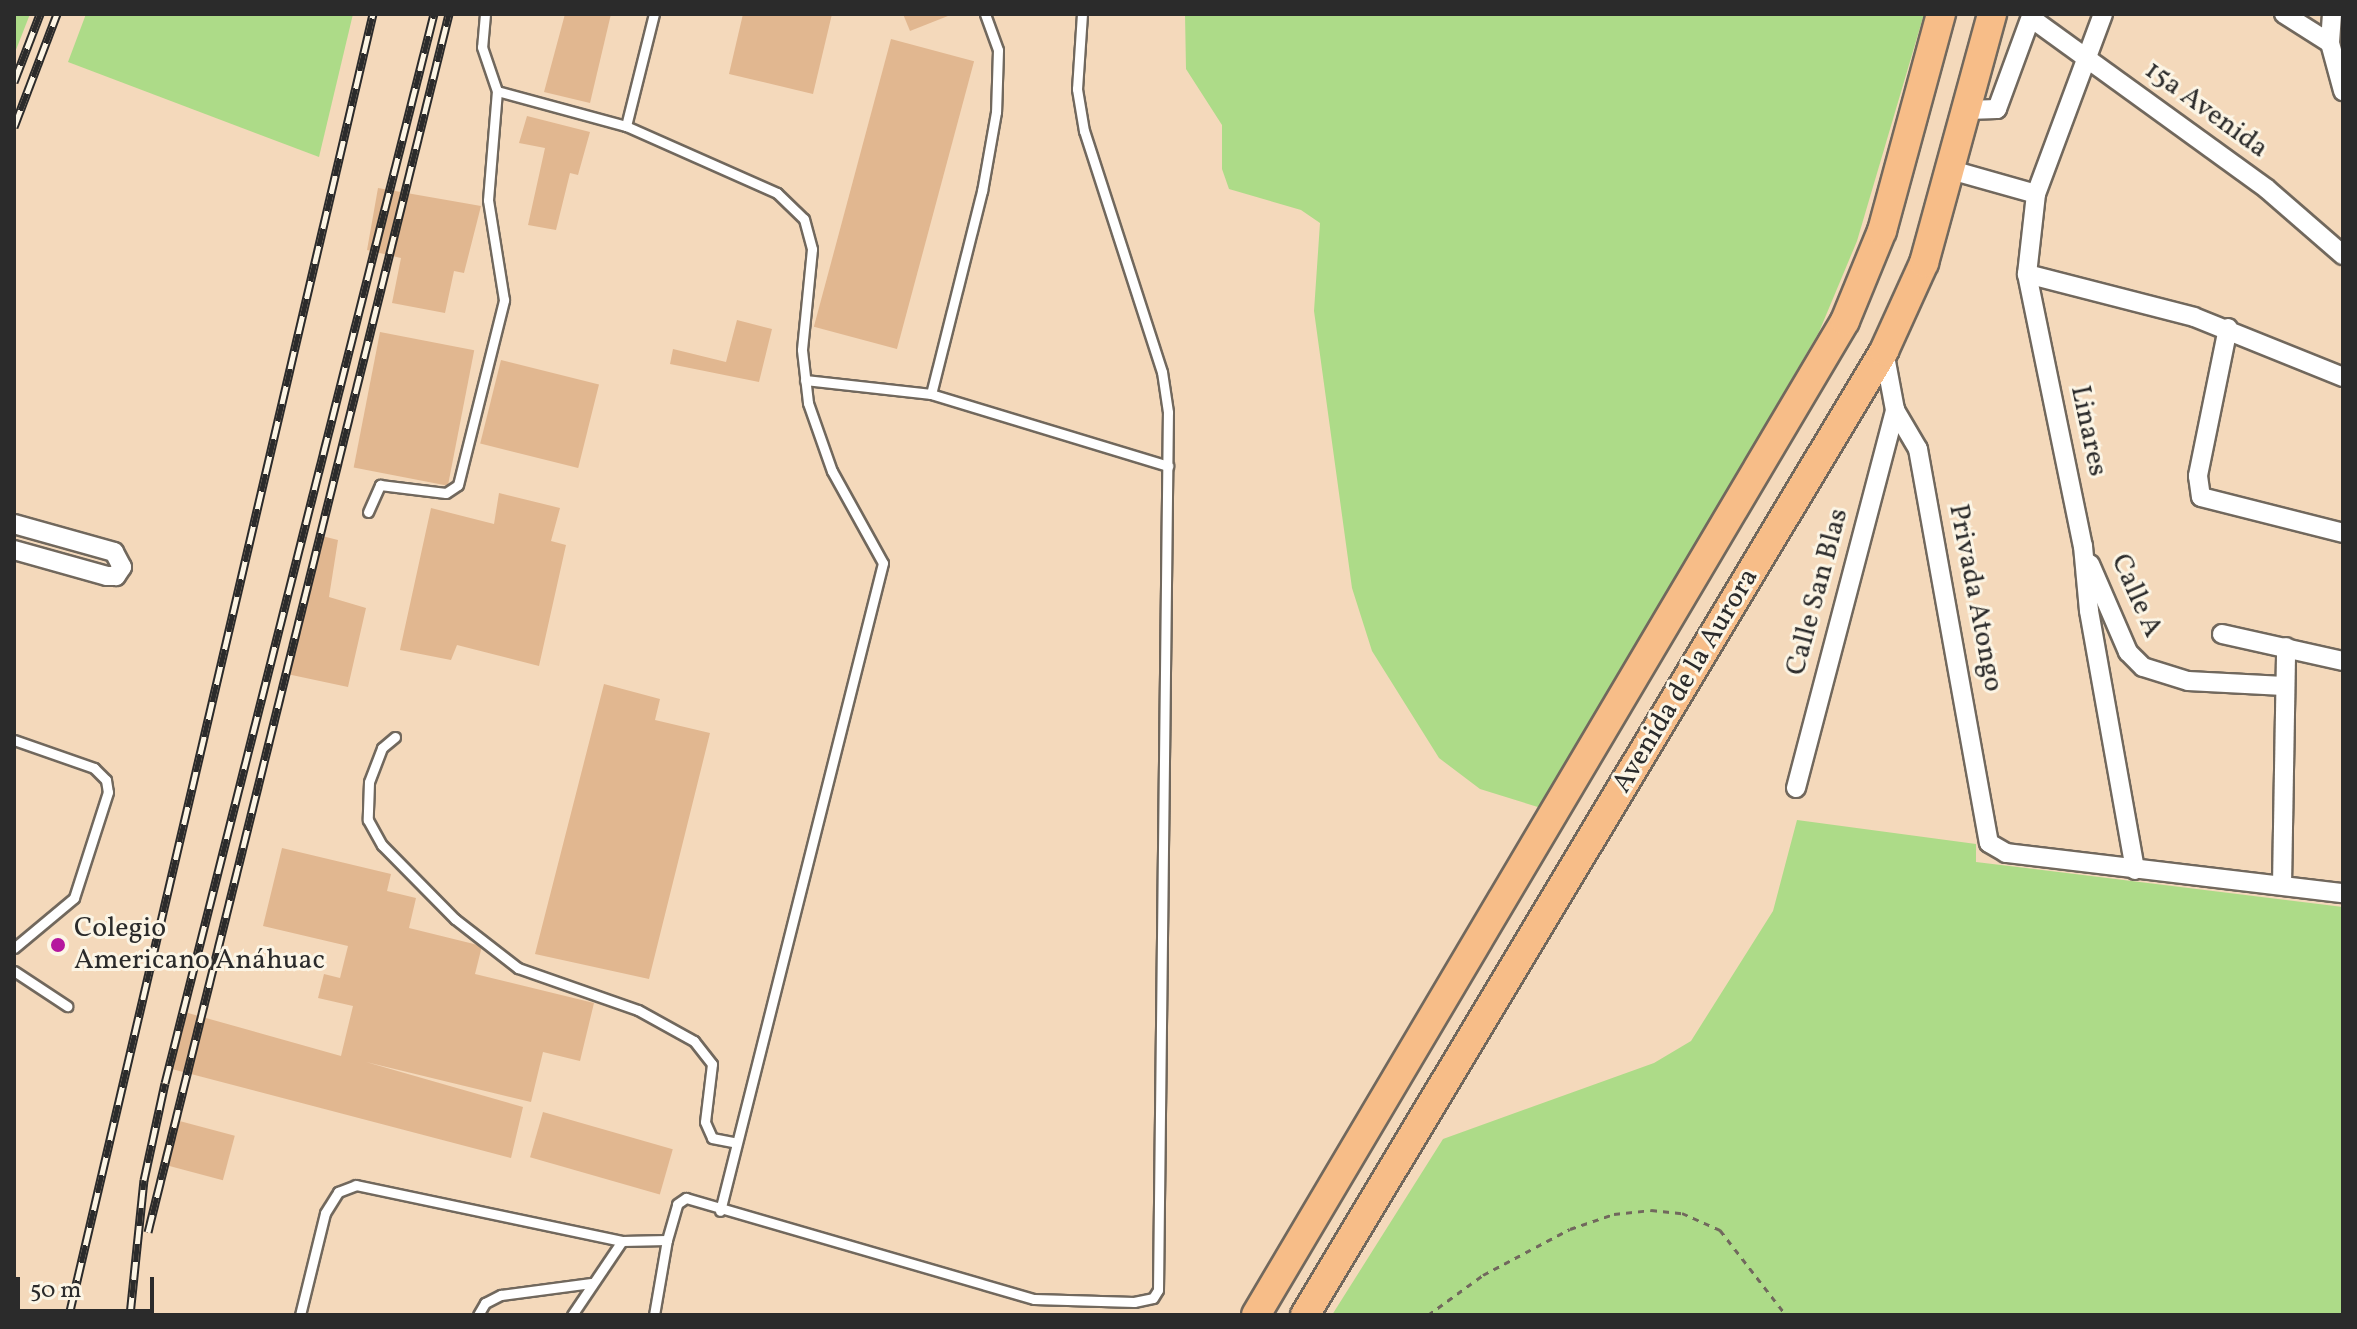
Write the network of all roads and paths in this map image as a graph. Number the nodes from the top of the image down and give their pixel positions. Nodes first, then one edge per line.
1 (485, 14) edge
2 (654, 14) edge
3 (985, 14) edge
4 (1082, 14) edge
5 (2103, 14) edge
6 (2284, 14) edge
7 (2332, 14) edge
8 (1941, 15) edge
9 (2031, 16) edge
10 (1986, 20) edge
11 (2330, 43) junction
12 (2086, 59) junction
13 (497, 91) junction
14 (2343, 91) edge
15 (1967, 110) junction
16 (626, 126) junction
17 (1951, 170) junction
18 (2036, 194) junction
19 (2343, 255) edge
20 (2027, 274) junction
21 (2228, 328) junction
22 (1884, 351) junction
23 (2343, 377) edge
24 (805, 380) junction
25 (931, 394) junction
26 (1895, 410) junction
27 (1168, 466) junction
28 (368, 512) dead end
29 (14, 524) edge
30 (40, 531) junction
31 (2343, 533) edge
32 (2083, 546) junction
33 (14, 550) edge
34 (33, 555) junction
35 (2222, 634) dead end
36 (2286, 647) junction
37 (2343, 661) edge
38 (2284, 686) junction
39 (395, 737) dead end
40 (14, 740) edge
41 (1796, 788) dead end
42 (2135, 870) junction
43 (2282, 885) junction
44 (2343, 893) edge
45 (14, 948) edge
46 (14, 971) edge
47 (67, 1006) dead end
48 (737, 1143) junction
49 (720, 1211) junction
50 (667, 1240) junction
51 (622, 1241) junction
52 (591, 1283) junction
53 (300, 1315) edge
54 (478, 1315) edge
55 (572, 1315) edge
56 (654, 1315) edge
57 (1256, 1315) edge
58 (1305, 1315) edge
59 (1428, 1315) edge
60 (1786, 1315) edge

1 - 13 lane
2 - 16 lane
3 - 25 lane
4 - 27 lane
5 - 12 street, Linares
6 - 11 street
7 - 11 street
8 - 57 main road, Avenida de la Aurora
9 - 12 street, 15a Avenida
9 - 15 street
10 - 15 main road, Avenida de la Aurora
11 - 14 street
12 - 18 street, Linares
12 - 19 street, 15a Avenida
13 - 16 lane
13 - 28 lane
15 - 17 main road, Avenida de la Aurora
16 - 24 lane
17 - 18 street
17 - 22 main road, Avenida de la Aurora
18 - 20 street, Linares
20 - 21 street
20 - 32 street, Linares
21 - 23 street
21 - 31 street
22 - 26 street, Privada Atongo
22 - 58 main road, Avenida de la Aurora
24 - 25 lane
24 - 48 lane
25 - 27 lane
26 - 41 street, Calle San Blas
26 - 42 street, Privada Atongo
27 - 49 lane
29 - 30 street
30 - 34 street
30 - 34 street
32 - 38 street, Calle A
32 - 42 street, Linares
33 - 34 street
35 - 36 street
36 - 37 street
36 - 38 street
38 - 43 street
39 - 48 lane
40 - 45 lane
42 - 43 street
43 - 44 street
46 - 47 lane
48 - 49 lane
49 - 50 lane
50 - 51 lane
50 - 56 lane
51 - 52 lane
51 - 53 lane
52 - 54 lane
52 - 55 lane
59 - 60 path

